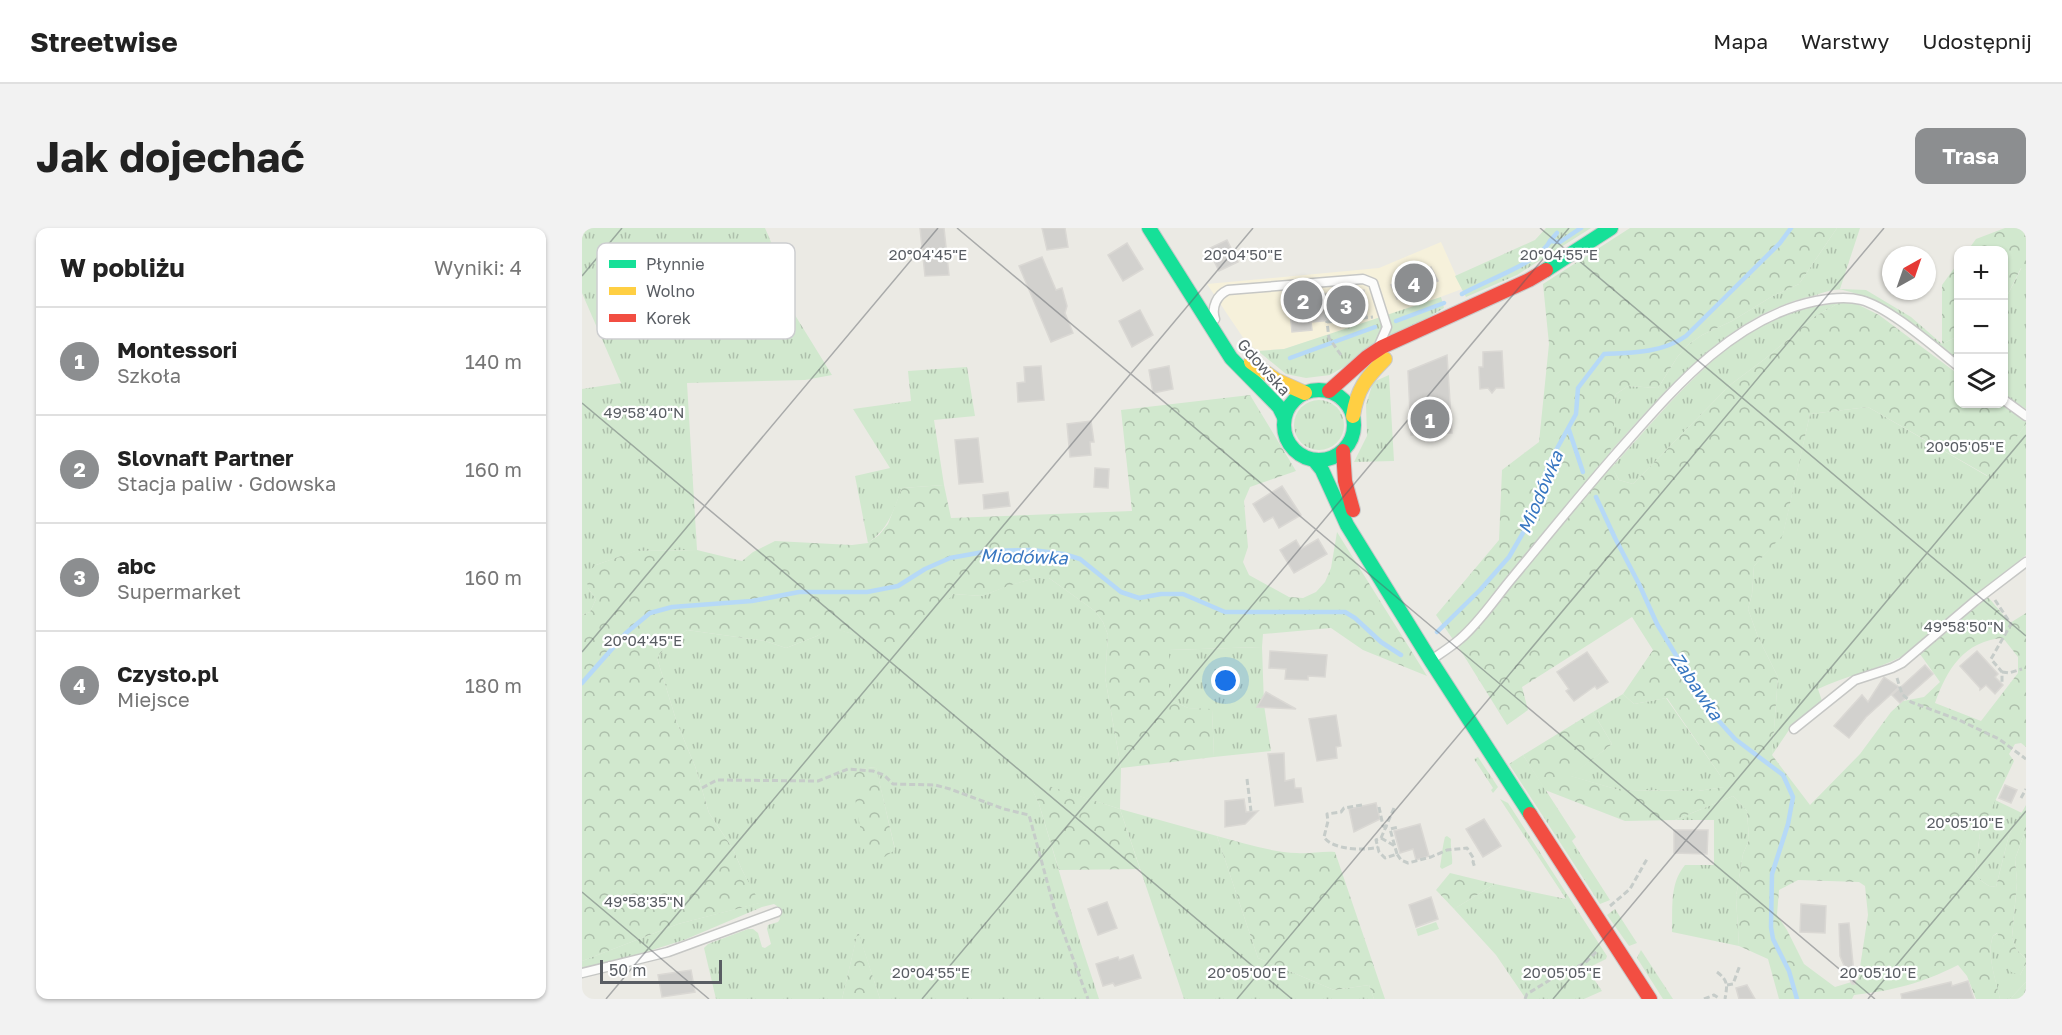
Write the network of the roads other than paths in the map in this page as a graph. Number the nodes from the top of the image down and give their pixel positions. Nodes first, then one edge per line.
1 (1149, 228) edge
2 (1611, 228) edge
3 (1201, 308) junction
4 (1220, 330) junction
5 (1419, 332) junction
6 (1372, 354) junction
7 (1954, 362) edge
8 (1329, 391) junction
9 (1305, 393) junction
10 (2008, 403) edge
11 (1353, 416) junction
12 (2026, 416) edge
13 (1284, 417) junction
14 (1343, 451) junction
15 (1314, 460) junction
16 (1365, 552) junction
17 (2026, 562) edge
18 (1431, 661) junction
19 (1794, 729) dead end
20 (777, 912) dead end
21 (582, 973) edge
22 (1650, 999) edge

1 - 3 main road, Gdowska
2 - 5 main road
3 - 4 main road, Gdowska
3 - 13 main road, Gdowska
4 - 6 lane
4 - 9 main road, Gdowska
5 - 6 main road
5 - 11 main road
6 - 8 main road
7 - 18 lane
8 - 9 main road
8 - 11 main road
9 - 13 main road
10 - 12 lane
11 - 14 main road
13 - 15 main road
14 - 15 main road
14 - 16 main road
15 - 16 main road
16 - 18 main road
17 - 19 lane
18 - 22 main road
20 - 21 lane

